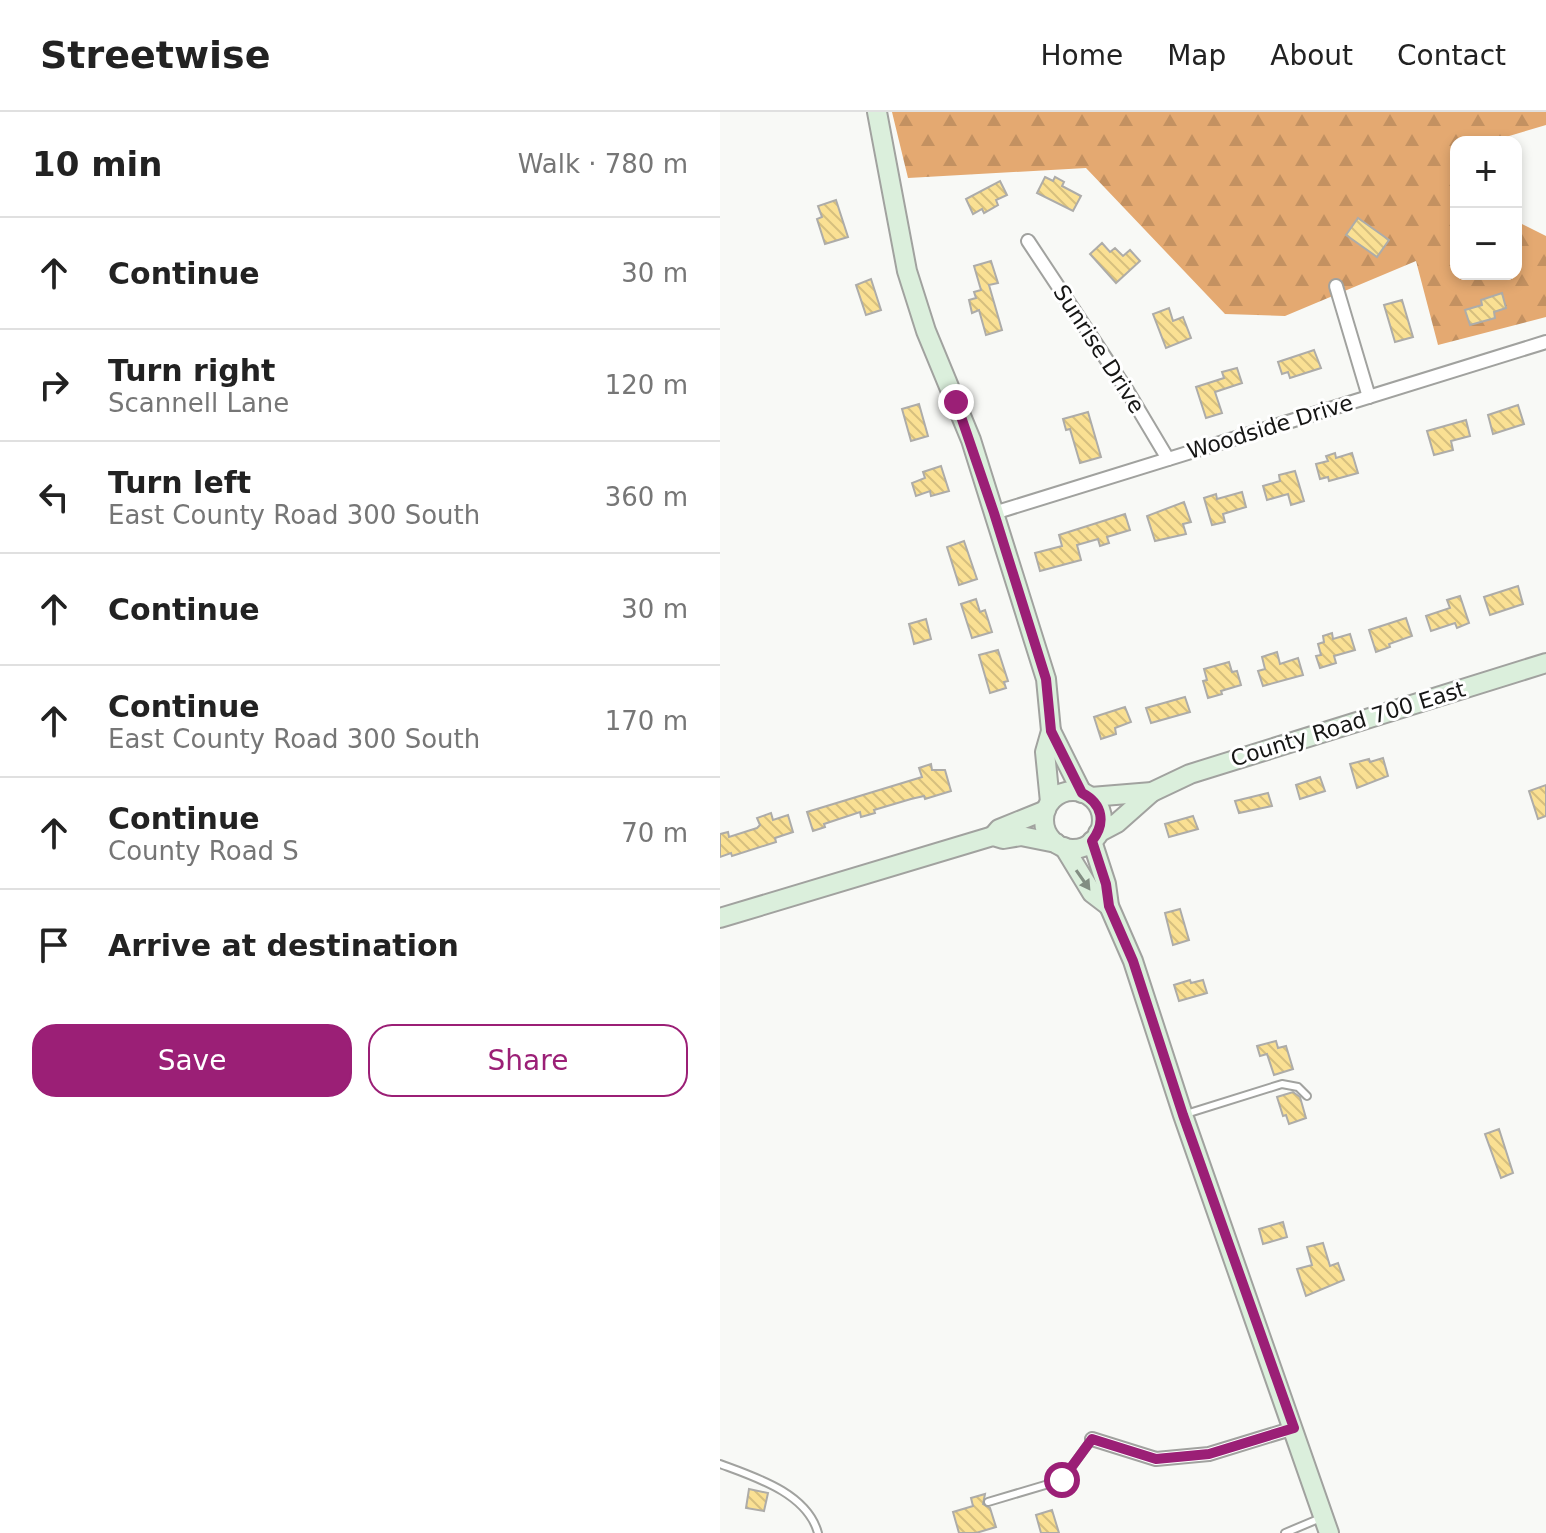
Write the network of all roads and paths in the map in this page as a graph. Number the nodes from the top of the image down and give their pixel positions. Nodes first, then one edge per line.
1 (877, 112) edge
2 (1028, 241) dead end
3 (1336, 286) dead end
4 (1546, 342) edge
5 (1369, 397) junction
6 (1168, 459) junction
7 (994, 513) junction
8 (1546, 663) edge
9 (1051, 731) junction
10 (1152, 792) junction
11 (1087, 795) junction
12 (1048, 806) junction
13 (993, 836) junction
14 (1095, 837) junction
15 (1060, 845) junction
16 (1109, 906) junction
17 (720, 918) edge
18 (1307, 1096) dead end
19 (1183, 1115) junction
20 (1294, 1428) junction
21 (1092, 1439) joint
22 (720, 1464) edge
23 (988, 1502) dead end
24 (1326, 1525) edge
25 (818, 1533) edge
26 (1285, 1533) edge

1 - 7 street
2 - 6 street, Sunrise Drive
3 - 5 street
4 - 5 street, Woodside Drive
5 - 6 street, Woodside Drive
6 - 7 street, Woodside Drive
7 - 9 street
8 - 10 street, County Road 700 East
9 - 11 street
9 - 12 street
10 - 11 street, County Road 700 East
10 - 14 street, County Road 700 East
11 - 12 street
11 - 14 street
12 - 13 street
12 - 15 street
13 - 15 street
13 - 17 street
14 - 15 street
14 - 16 street
15 -> 16 street
16 - 19 street
18 - 19 lane
19 - 20 street
20 - 21 street
20 - 24 street
21 - 23 lane
22 - 25 lane
24 - 26 lane

